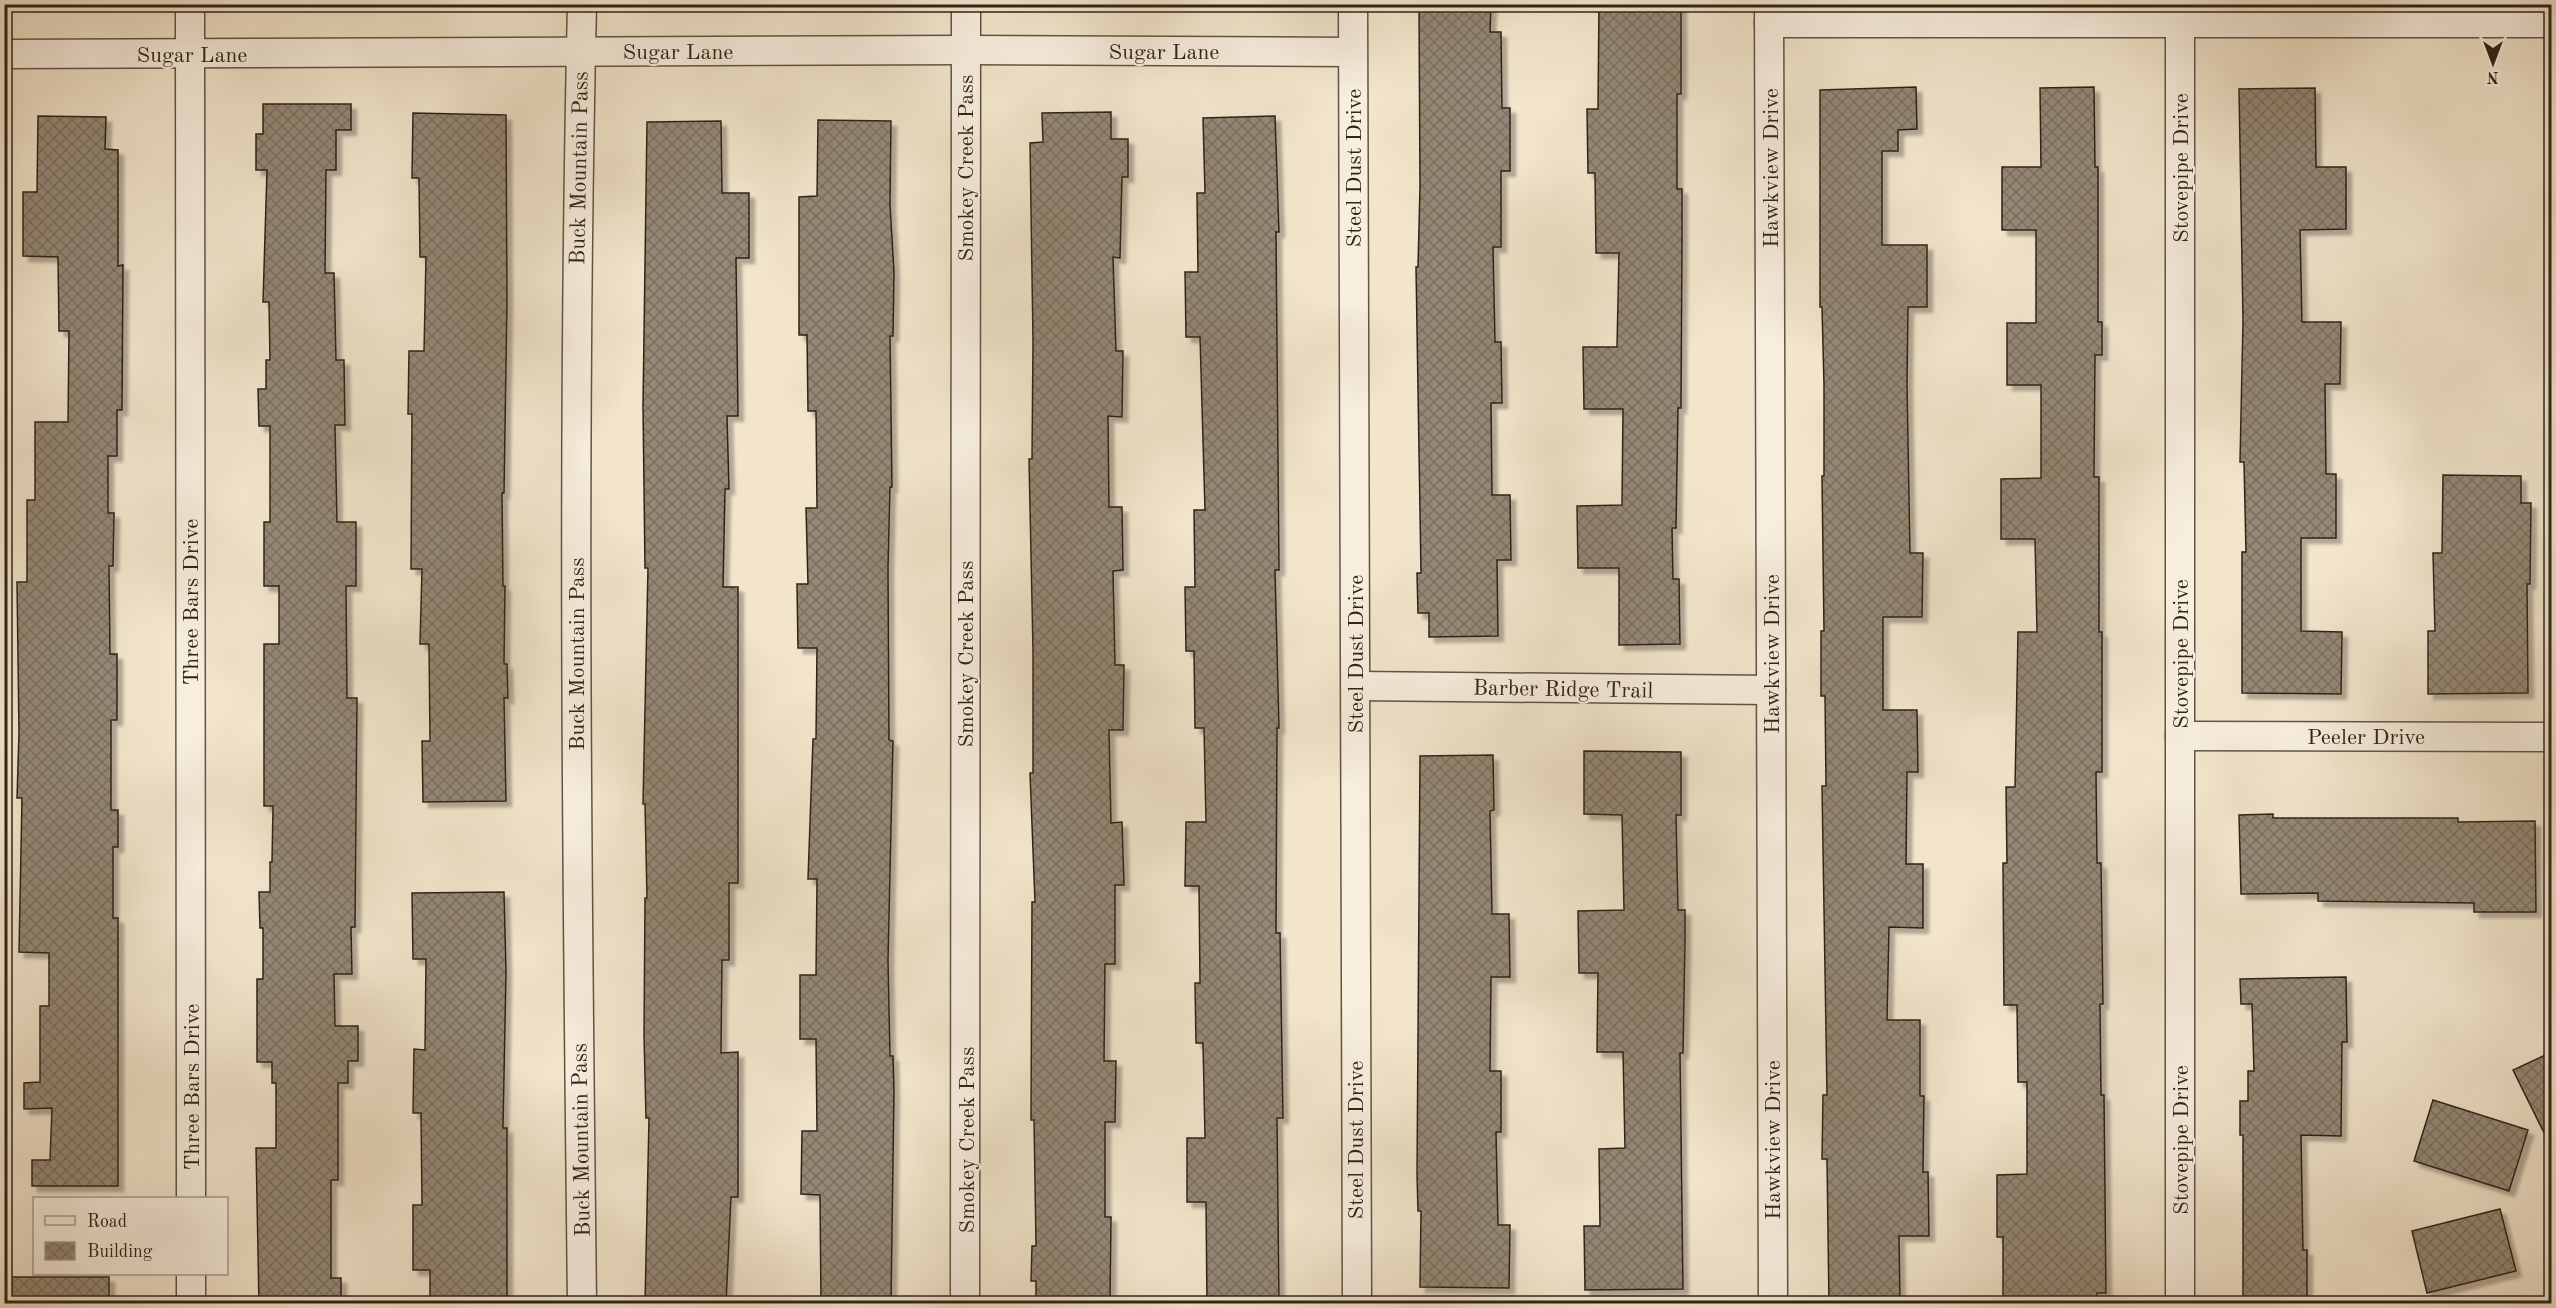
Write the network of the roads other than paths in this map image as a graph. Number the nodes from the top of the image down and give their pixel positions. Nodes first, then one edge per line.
1 (190, 4) edge
2 (582, 4) edge
3 (966, 4) edge
4 (1353, 4) edge
5 (1769, 14) edge
6 (2180, 14) edge
7 (2552, 23) edge
8 (965, 50) junction
9 (581, 52) junction
10 (1352, 52) junction
11 (4, 54) edge
12 (190, 54) junction
13 (1356, 687) junction
14 (1771, 690) junction
15 (2180, 735) junction
16 (2552, 737) edge
17 (190, 1197) edge
18 (191, 1275) edge
19 (191, 1304) edge
20 (582, 1304) edge
21 (965, 1304) edge
22 (1357, 1304) edge
23 (1773, 1304) edge
24 (2180, 1304) edge

1 - 12 street, Three Bars Drive
2 - 9 street, Buck Mountain Pass
3 - 8 street, Smokey Creek Pass
4 - 10 street, Steel Dust Drive
5 - 6 street
5 - 14 street, Hawkview Drive
6 - 7 street
6 - 15 street, Stovepipe Drive
8 - 9 street, Sugar Lane
8 - 10 street, Sugar Lane
8 - 21 street, Smokey Creek Pass
9 - 12 street, Sugar Lane
9 - 20 street, Buck Mountain Pass
10 - 13 street, Steel Dust Drive
11 - 12 street, Sugar Lane
12 - 17 street, Three Bars Drive
13 - 14 street, Barber Ridge Trail
13 - 22 street, Steel Dust Drive
14 - 23 street, Hawkview Drive
15 - 16 street, Peeler Drive
15 - 24 street, Stovepipe Drive
18 - 19 street

